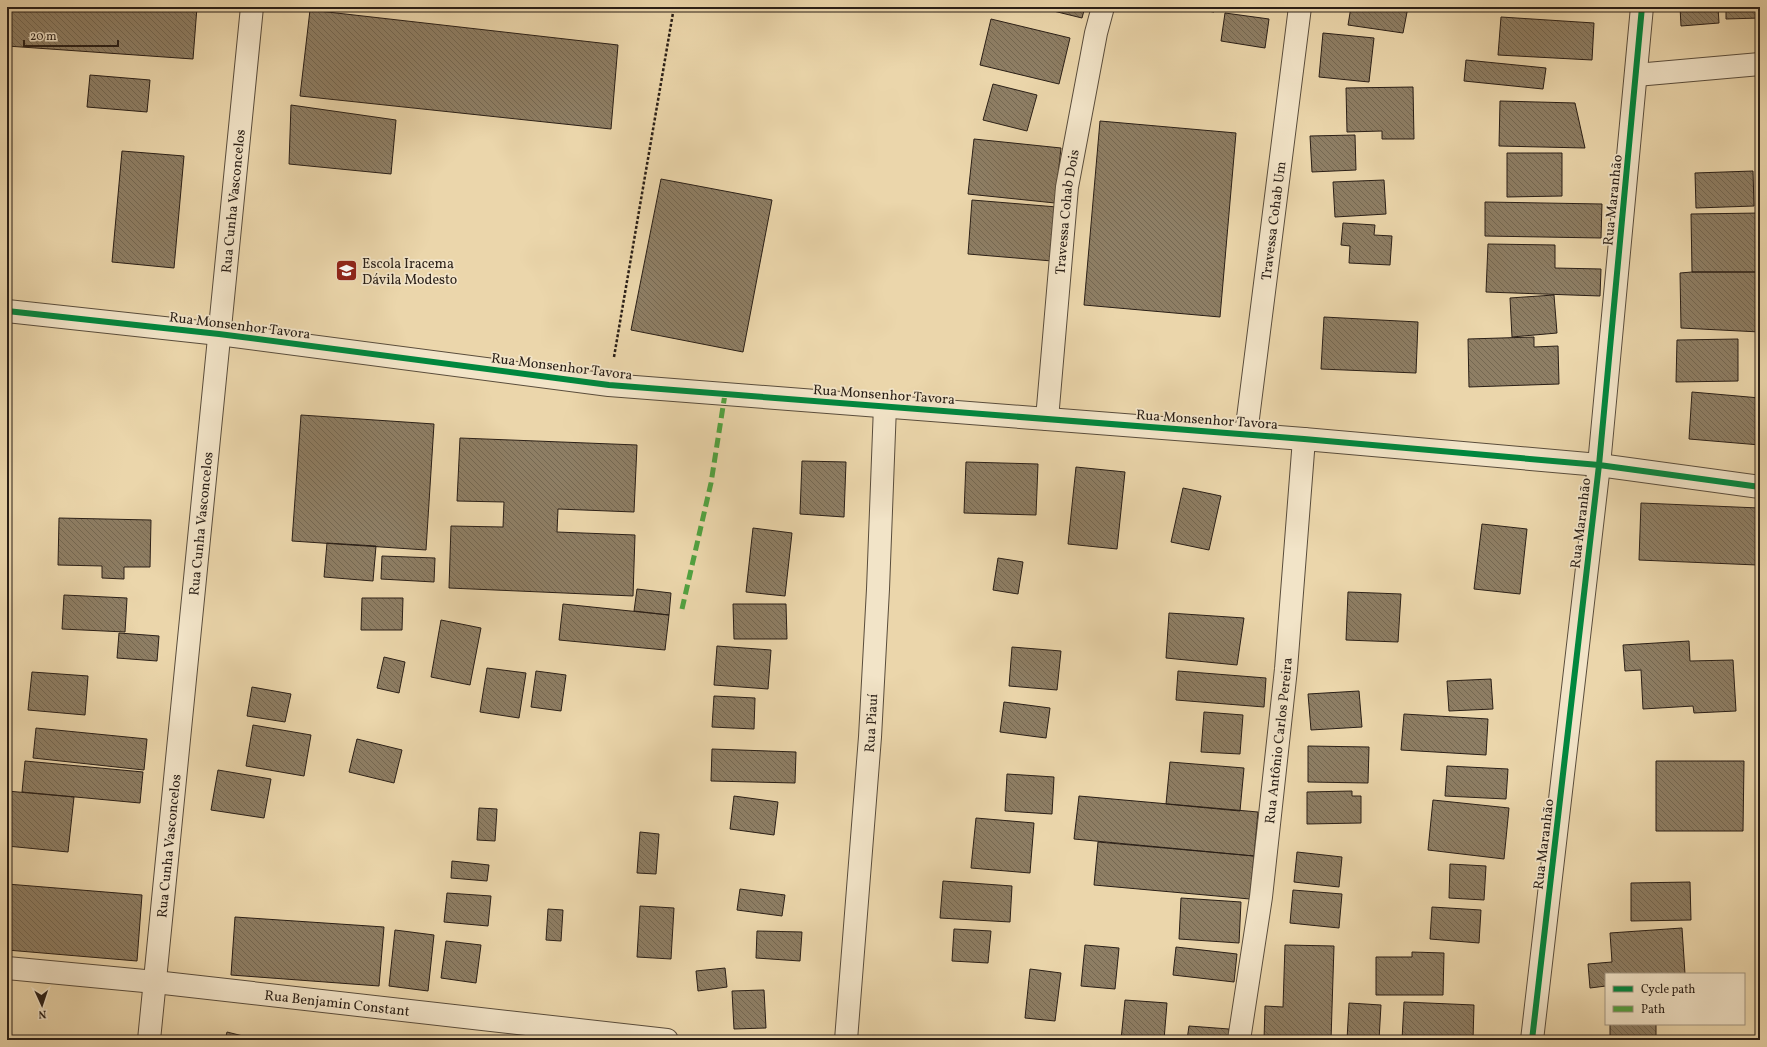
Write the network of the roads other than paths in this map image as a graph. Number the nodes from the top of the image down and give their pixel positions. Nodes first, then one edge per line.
1 (252, 7) edge
2 (1104, 7) edge
3 (1300, 7) edge
4 (1642, 7) edge
5 (1760, 64) edge
6 (1636, 75) junction
7 (7, 311) edge
8 (219, 334) junction
9 (886, 406) junction
10 (1047, 419) junction
11 (1246, 434) junction
12 (1304, 439) junction
13 (1599, 465) junction
14 (1760, 487) edge
15 (7, 968) edge
16 (155, 982) junction
17 (149, 1040) edge
18 (667, 1040) edge
19 (846, 1040) edge
20 (1239, 1040) edge
21 (1532, 1040) edge

1 - 8 street, Rua Cunha Vasconcelos
2 - 10 street, Travessa Cohab Dois
3 - 11 street, Travessa Cohab Um
4 - 6 street, Rua Maranhão
5 - 6 street
6 - 13 street, Rua Maranhão
7 - 8 street, Rua Monsenhor Tavora
8 - 9 street, Rua Monsenhor Tavora
8 - 16 street, Rua Cunha Vasconcelos
9 - 10 street, Rua Monsenhor Tavora
9 - 19 street, Rua Piauí
10 - 11 street, Rua Monsenhor Tavora
11 - 12 street, Rua Monsenhor Tavora
12 - 13 street, Rua Monsenhor Tavora
12 - 20 street, Rua Antônio Carlos Pereira
13 - 14 street, Rua Monsenhor Tavora
13 - 21 street, Rua Maranhão
15 - 16 street, Rua Benjamin Constant
16 - 17 street, Rua Cunha Vasconcelos
16 - 18 street, Rua Benjamin Constant

